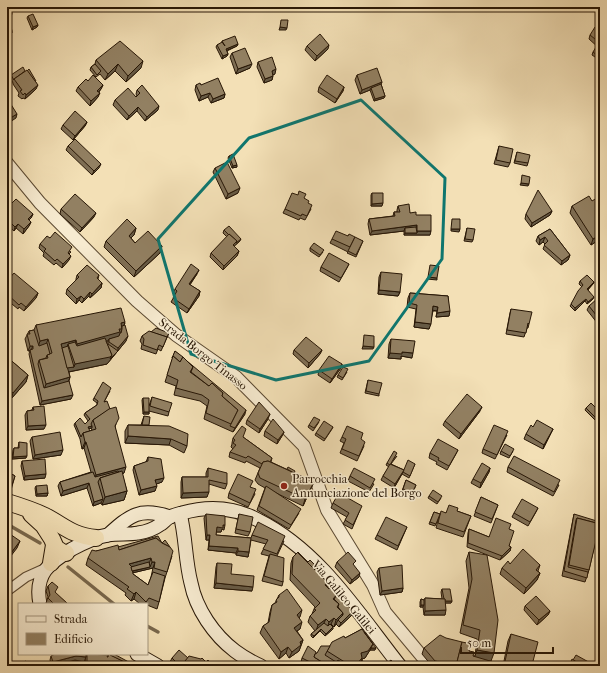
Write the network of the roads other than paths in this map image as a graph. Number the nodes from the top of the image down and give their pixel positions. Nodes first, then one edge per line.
1 (7, 163) edge
2 (14, 505) edge
3 (156, 512) junction
4 (175, 515) junction
5 (124, 520) junction
6 (159, 526) junction
7 (69, 531) junction
8 (126, 534) junction
9 (102, 537) junction
10 (64, 549) junction
11 (49, 565) junction
12 (7, 591) edge
13 (40, 603) edge
14 (139, 655) edge
15 (158, 666) edge
16 (261, 666) edge
17 (400, 666) edge
18 (430, 666) edge

1 - 18 street, Strada Borgo Tinasso
2 - 7 highway
2 - 10 highway
3 - 4 main road, Via Galileo Galilei
3 - 5 main road, Via Galileo Galilei
3 - 6 main road
4 - 6 main road, Via Galileo Galilei
4 - 16 main road
4 - 17 main road, Via Galileo Galilei
5 - 8 main road
5 - 9 main road, Via Galileo Galilei
6 - 8 main road, Via Galileo Galilei
7 - 9 highway
7 - 10 highway
8 - 9 main road, Via Galileo Galilei
9 - 10 main road, Via Galileo Galilei
10 - 11 highway
11 - 12 street
11 - 13 main road
14 - 15 main road

